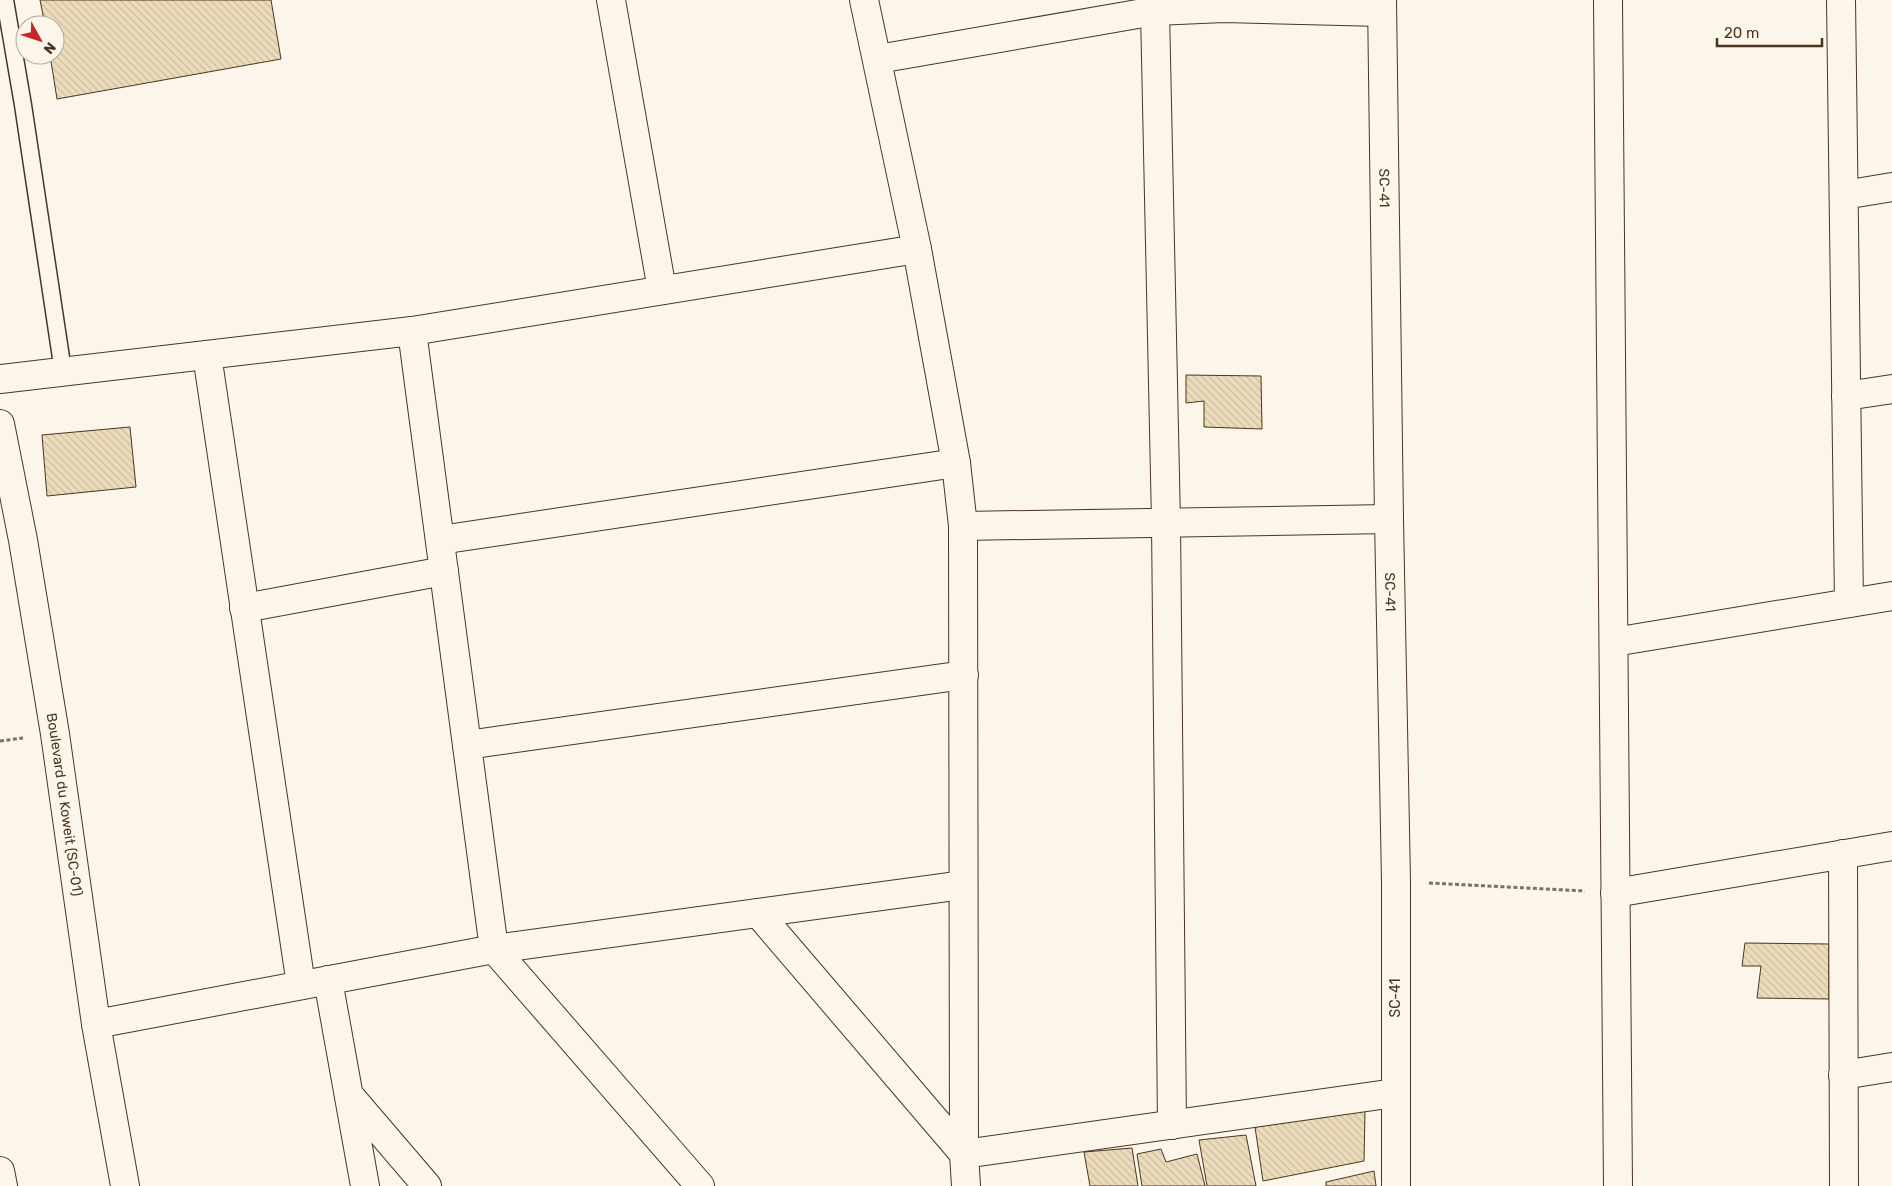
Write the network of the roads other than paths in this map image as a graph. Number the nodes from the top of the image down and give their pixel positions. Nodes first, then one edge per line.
1 (4, 0) edge
2 (611, 0) edge
3 (864, 0) edge
4 (1608, 0) edge
5 (1841, 0) edge
6 (1224, 4) edge
7 (1382, 6) edge
8 (1155, 11) junction
9 (878, 59) junction
10 (1892, 187) edge
11 (1844, 195) junction
12 (917, 249) junction
13 (662, 290) junction
14 (412, 331) junction
15 (206, 355) junction
16 (62, 371) junction
17 (0, 379) edge
18 (1892, 389) edge
19 (1846, 396) junction
20 (0, 424) edge
21 (956, 463) junction
22 (1389, 520) junction
23 (1166, 523) junction
24 (964, 526) junction
25 (440, 540) junction
26 (444, 571) junction
27 (1892, 596) edge
28 (1849, 603) junction
29 (244, 608) junction
30 (1614, 642) junction
31 (964, 675) junction
32 (467, 745) junction
33 (1892, 846) edge
34 (1843, 854) junction
35 (963, 885) junction
36 (1615, 893) junction
37 (758, 912) junction
38 (494, 949) junction
39 (328, 980) junction
40 (301, 985) junction
41 (96, 1024) junction
42 (1892, 1067) edge
43 (1843, 1075) junction
44 (1395, 1093) junction
45 (348, 1095) junction
46 (1172, 1125) junction
47 (964, 1154) junction
48 (0, 1171) edge
49 (3, 1186) edge
50 (125, 1186) edge
51 (365, 1186) edge
52 (427, 1186) edge
53 (700, 1186) edge
54 (966, 1186) edge
55 (1396, 1186) edge
56 (1618, 1186) edge
57 (1844, 1186) edge

1 - 16 lane
2 - 13 street
3 - 9 street
4 - 30 street
5 - 11 street
6 - 7 street
6 - 8 street
7 - 22 street, SC-41
8 - 9 street
8 - 23 street
9 - 12 street
10 - 11 street
11 - 19 street
12 - 13 street
12 - 21 street
13 - 14 street
14 - 15 street
14 - 25 street
15 - 16 street
15 - 29 street
16 - 17 street
18 - 19 street
19 - 28 street
20 - 41 street, Boulevard du Koweit (SC-01)
21 - 24 street
21 - 25 street
22 - 23 street
22 - 44 street, SC-41
23 - 24 street
23 - 46 street
24 - 31 street
25 - 26 street
26 - 29 street
26 - 32 street
27 - 28 street
28 - 30 street
29 - 40 street
30 - 36 street
31 - 32 street
31 - 35 street
32 - 38 street
33 - 34 street
34 - 36 street
34 - 43 street
35 - 37 street
35 - 47 street
36 - 56 street
37 - 38 street
37 - 47 street
38 - 39 street
38 - 53 street
39 - 40 street
39 - 45 street
40 - 41 street
41 - 50 street, Boulevard du Koweit (SC-01)
42 - 43 street
43 - 57 street
44 - 46 street
44 - 55 street, SC-41
45 - 51 street
45 - 52 street
46 - 47 street
47 - 54 street
48 - 49 street

